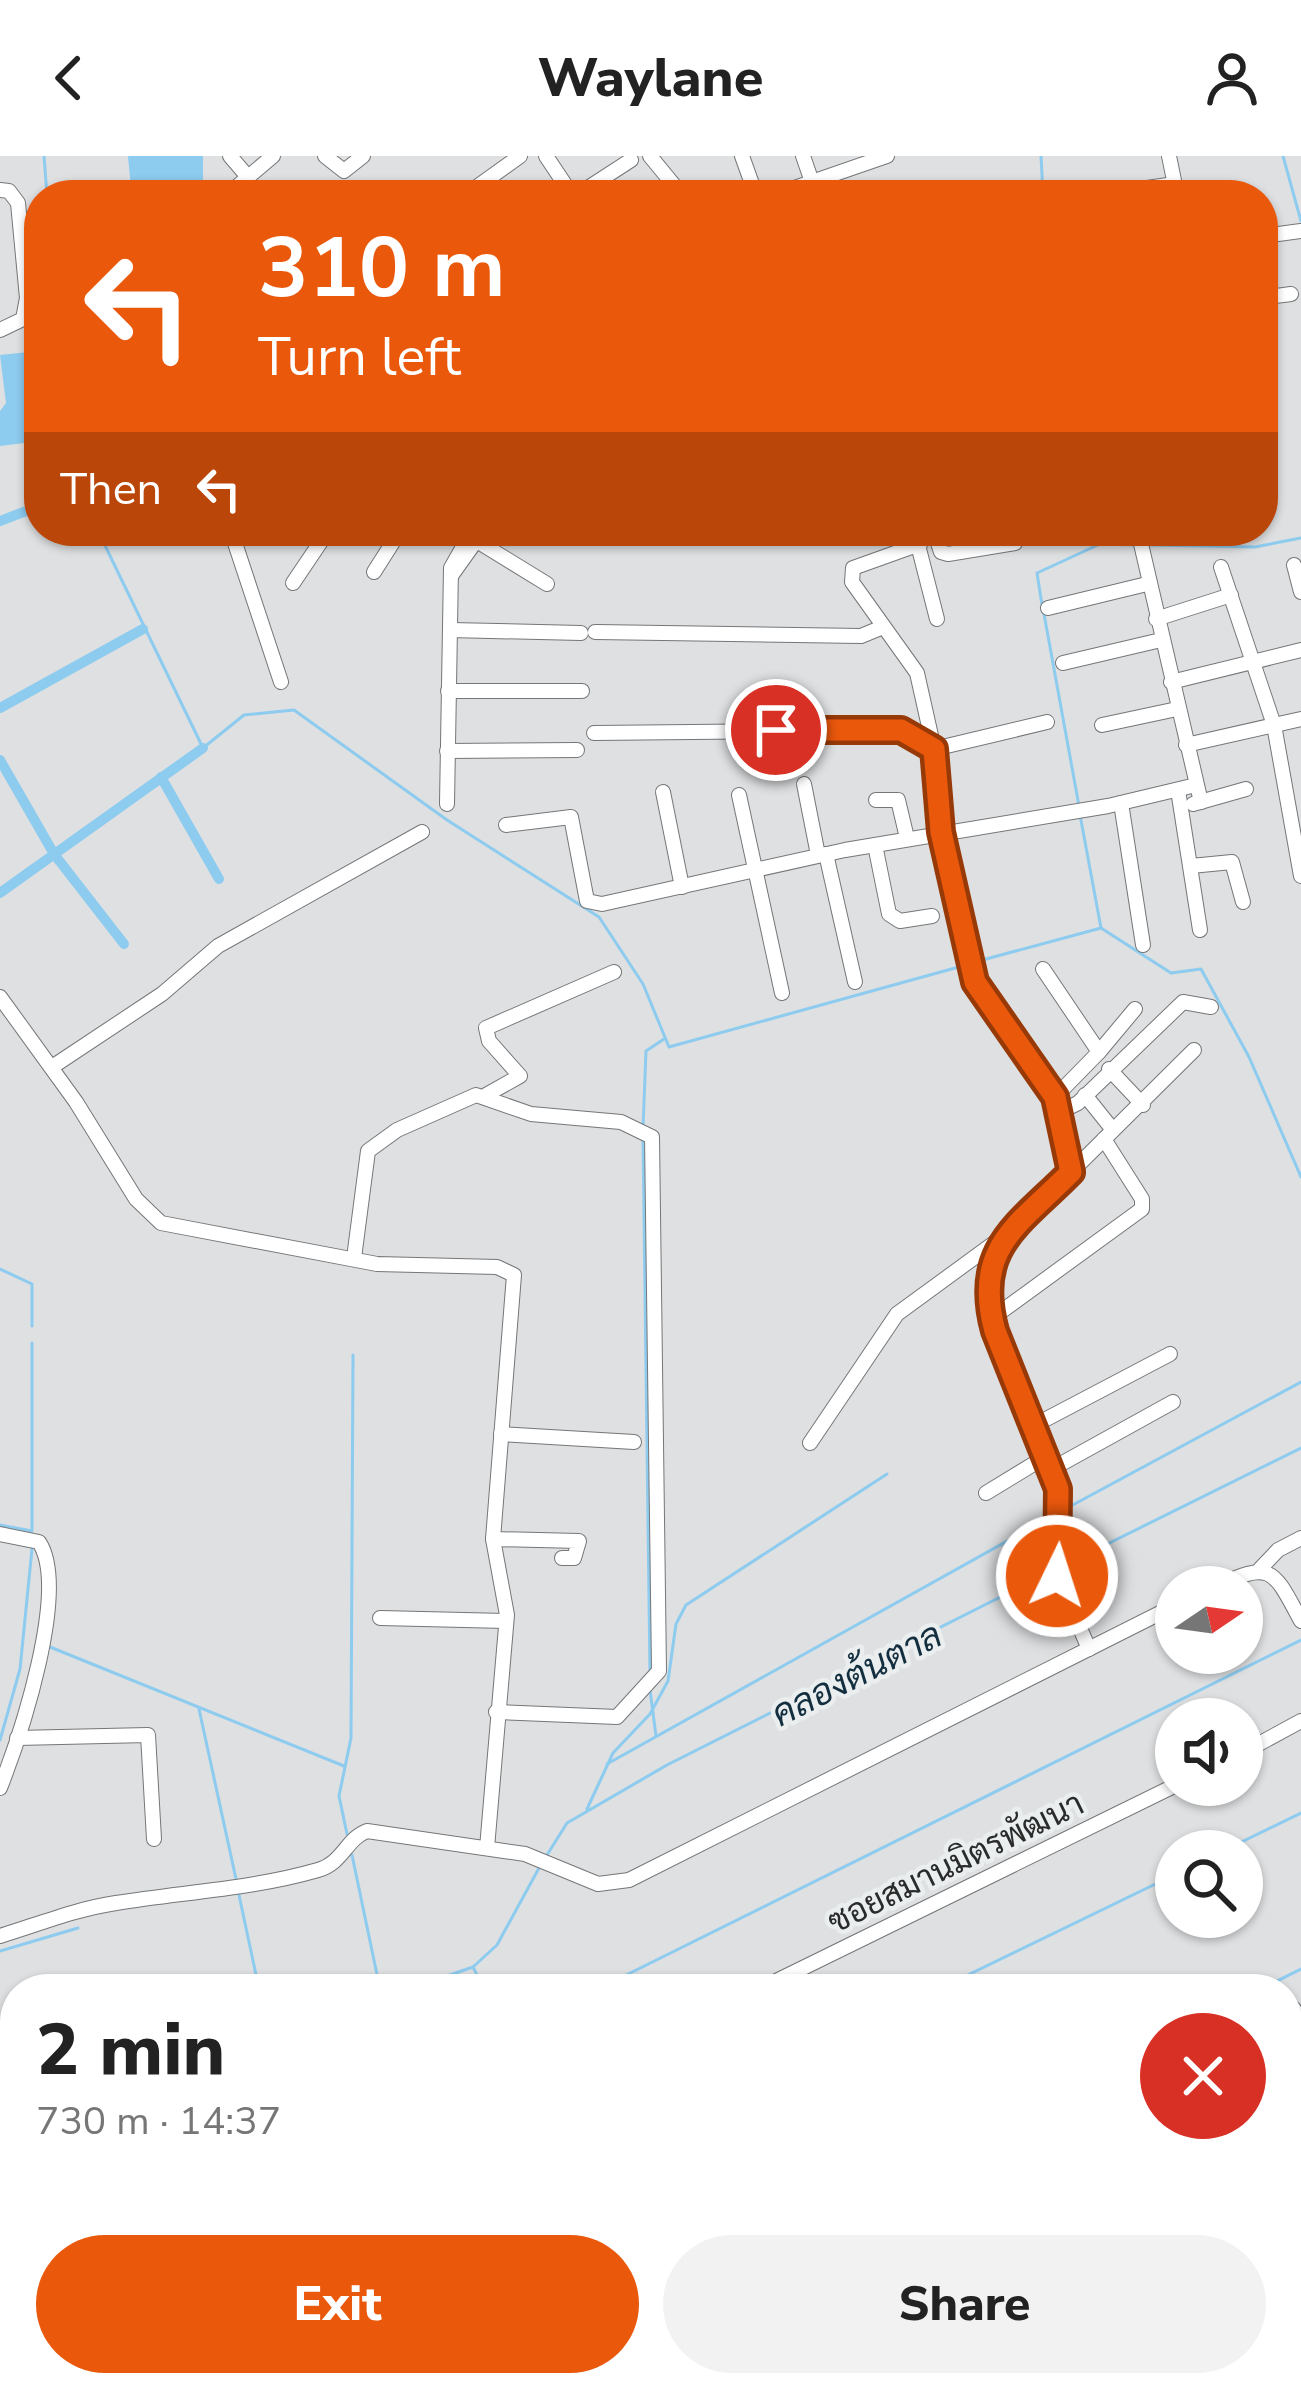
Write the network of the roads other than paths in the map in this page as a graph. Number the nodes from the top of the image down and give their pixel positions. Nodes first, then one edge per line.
1 (230, 156) edge
2 (274, 156) edge
3 (325, 156) edge
4 (363, 156) edge
5 (520, 156) edge
6 (650, 156) edge
7 (887, 156) edge
8 (867, 159) edge
9 (632, 160) dead end
10 (248, 177) junction
11 (244, 180) edge
12 (487, 180) edge
13 (599, 180) edge
14 (670, 180) edge
15 (817, 180) edge
16 (0, 190) edge
17 (24, 266) edge
18 (1291, 294) dead end
19 (1278, 296) edge
20 (24, 314) edge
21 (0, 330) edge
22 (236, 546) edge
23 (318, 546) edge
24 (390, 546) edge
25 (466, 546) edge
26 (490, 546) edge
27 (915, 546) edge
28 (918, 546) edge
29 (937, 546) edge
30 (997, 546) edge
31 (1140, 546) edge
32 (1294, 565) dead end
33 (1221, 567) dead end
34 (374, 572) dead end
35 (293, 583) dead end
36 (547, 584) dead end
37 (1148, 584) junction
38 (1301, 592) edge
39 (1231, 595) junction
40 (1048, 608) dead end
41 (1156, 619) junction
42 (937, 620) dead end
43 (884, 627) junction
44 (450, 630) junction
45 (1161, 640) junction
46 (1301, 650) edge
47 (1254, 661) junction
48 (1063, 663) dead end
49 (280, 682) dead end
50 (1171, 682) junction
51 (448, 691) junction
52 (582, 691) dead end
53 (1178, 709) junction
54 (1301, 718) edge
55 (1047, 722) dead end
56 (1102, 725) dead end
57 (1274, 725) junction
58 (594, 733) dead end
59 (1186, 746) junction
60 (934, 749) junction
61 (577, 750) dead end
62 (447, 751) junction
63 (804, 784) dead end
64 (1196, 785) junction
65 (1246, 789) dead end
66 (663, 792) dead end
67 (739, 795) dead end
68 (1180, 798) junction
69 (876, 800) dead end
70 (1201, 802) junction
71 (1121, 803) junction
72 (447, 805) dead end
73 (506, 825) dead end
74 (1296, 826) edge
75 (422, 832) dead end
76 (941, 832) junction
77 (908, 838) junction
78 (874, 844) junction
79 (822, 855) junction
80 (1191, 866) junction
81 (755, 870) junction
82 (1301, 876) edge
83 (682, 886) junction
84 (1243, 902) dead end
85 (932, 916) dead end
86 (1200, 930) dead end
87 (1143, 945) dead end
88 (1043, 969) dead end
89 (614, 972) dead end
90 (855, 982) dead end
91 (782, 993) dead end
92 (0, 997) edge
93 (1211, 1007) dead end
94 (1135, 1009) dead end
95 (1194, 1050) dead end
96 (1099, 1052) junction
97 (52, 1067) junction
98 (1109, 1069) junction
99 (486, 1095) junction
100 (1085, 1095) junction
101 (1057, 1104) junction
102 (1143, 1105) junction
103 (1108, 1134) junction
104 (1071, 1172) junction
105 (1001, 1238) junction
106 (354, 1258) junction
107 (992, 1318) junction
108 (1170, 1354) dead end
109 (1173, 1402) dead end
110 (1033, 1426) junction
111 (501, 1434) junction
112 (634, 1442) dead end
113 (810, 1443) dead end
114 (1048, 1464) junction
115 (986, 1493) dead end
116 (0, 1534) edge
117 (1301, 1538) edge
118 (493, 1539) junction
119 (562, 1558) dead end
120 (1263, 1566) edge
121 (1263, 1571) edge
122 (1155, 1616) edge
123 (380, 1618) dead end
124 (506, 1621) junction
125 (1301, 1621) edge
126 (1089, 1648) junction
127 (496, 1712) junction
128 (1301, 1721) edge
129 (17, 1738) junction
130 (1263, 1742) edge
131 (0, 1788) edge
132 (1155, 1795) edge
133 (154, 1839) dead end
134 (487, 1848) junction
135 (0, 1936) edge
136 (791, 1974) edge

1 - 10 street
2 - 10 street
3 - 4 street
5 - 12 street
6 - 14 street
7 - 8 street
8 - 15 street
9 - 13 street
10 - 11 street
16 - 17 street
18 - 19 street
20 - 21 street
22 - 49 street
23 - 35 street
24 - 34 street
25 - 44 street
26 - 36 street
27 - 43 street
28 - 42 street
29 - 30 street
31 - 37 street
32 - 38 street
33 - 39 street
37 - 40 street
37 - 41 street
39 - 41 street
39 - 47 street
41 - 45 street
43 - 44 street
43 - 60 street
44 - 51 street
45 - 48 street
45 - 50 street
46 - 47 street
47 - 50 street
47 - 57 street
50 - 53 street
51 - 52 street
51 - 62 street
53 - 56 street
53 - 59 street
54 - 57 street
55 - 60 street
57 - 59 street
57 - 74 street
58 - 60 street
59 - 64 street
60 - 76 street
61 - 62 street
62 - 72 street
63 - 79 street
64 - 68 street
64 - 70 street
65 - 70 street
66 - 83 street
67 - 81 street
68 - 70 street
68 - 71 street
68 - 80 street
69 - 77 street
71 - 76 street
71 - 87 street
73 - 83 street
74 - 82 street
75 - 97 street
76 - 77 street
76 - 101 street
77 - 78 street
78 - 79 street
78 - 85 street
79 - 81 street
79 - 90 street
80 - 84 street
80 - 86 street
81 - 83 street
81 - 91 street
88 - 96 street
89 - 99 street
92 - 97 street
93 - 98 street
94 - 96 street
95 - 102 street
96 - 101 street
97 - 106 street
98 - 100 street
98 - 102 street
99 - 106 street
99 - 127 street
100 - 101 street
100 - 103 street
101 - 104 street
102 - 103 street
103 - 104 street
103 - 107 street
104 - 105 street
105 - 107 street
105 - 113 street
106 - 111 street
107 - 110 street
108 - 110 street
109 - 114 street
110 - 114 street
111 - 112 street
111 - 118 street
114 - 115 street
114 - 126 street
116 - 129 street
117 - 120 street
118 - 119 street
118 - 124 street
121 - 125 street
122 - 126 street
123 - 124 street
124 - 127 street
126 - 134 street
127 - 134 street
128 - 130 street
129 - 131 street
129 - 133 street
132 - 136 street, ซอยสมานมิตรพัฒนา
134 - 135 street

